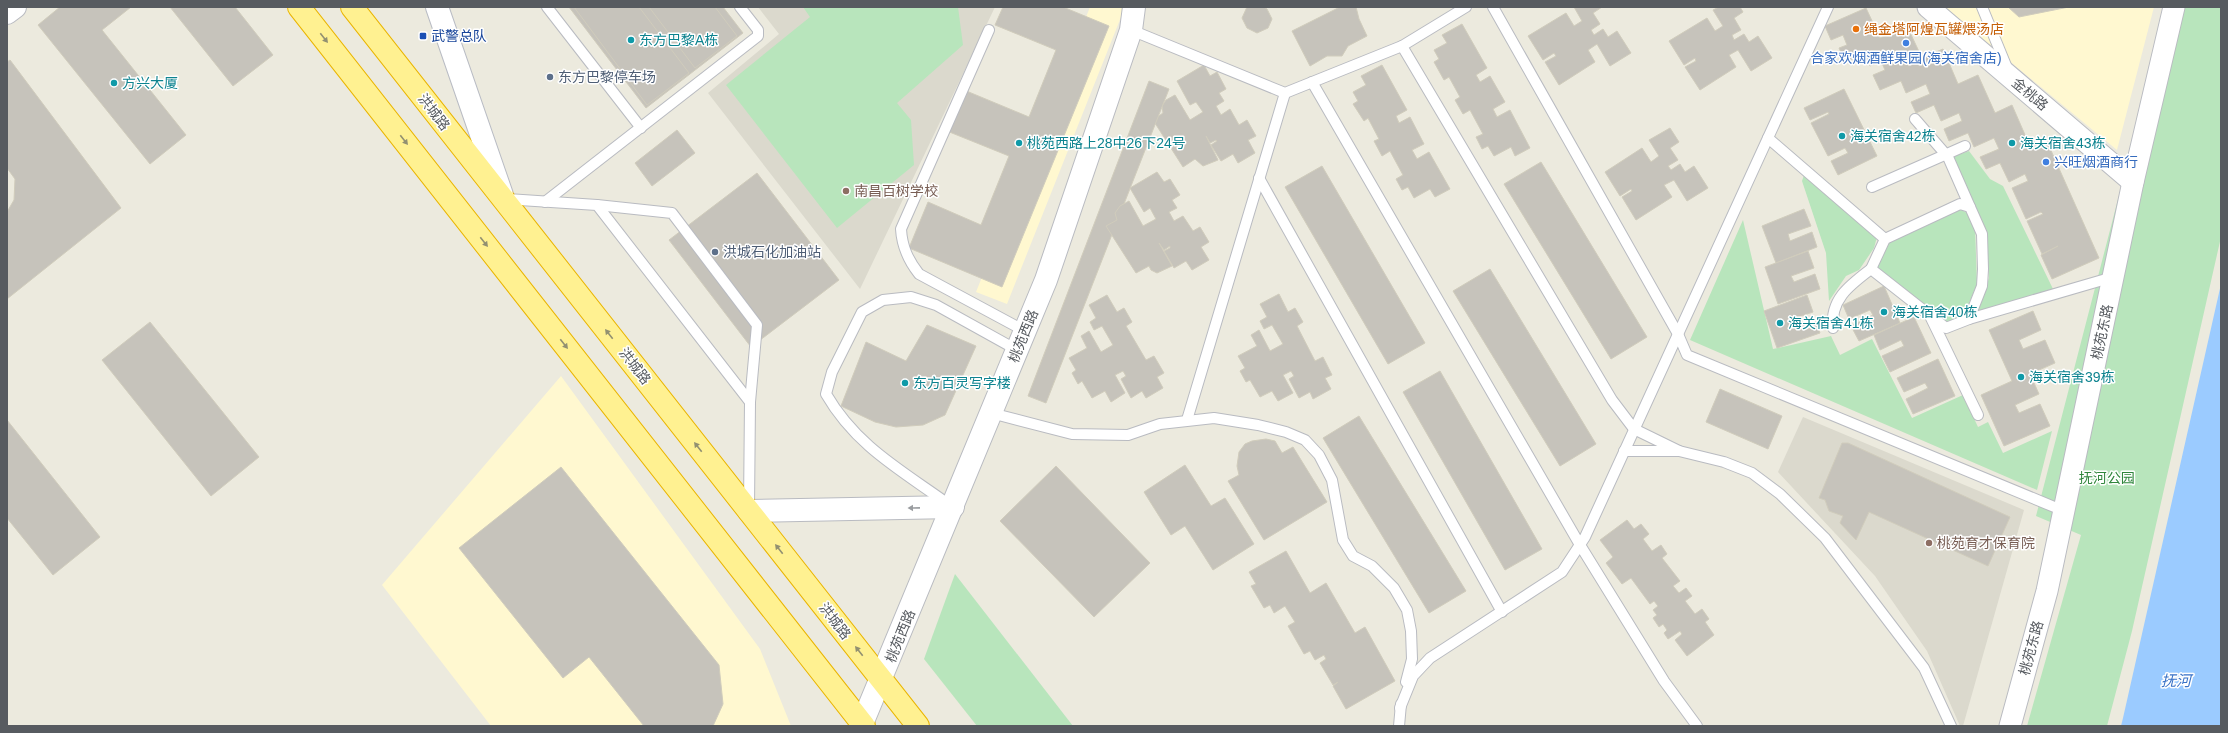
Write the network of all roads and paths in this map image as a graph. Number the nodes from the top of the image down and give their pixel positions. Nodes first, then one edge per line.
1 (300, 7) edge
2 (352, 7) edge
3 (437, 7) edge
4 (547, 7) edge
5 (740, 7) edge
6 (1134, 7) edge
7 (1466, 7) edge
8 (1493, 7) edge
9 (1828, 7) edge
10 (1928, 7) edge
11 (1982, 7) edge
12 (2174, 7) edge
13 (989, 30) dead end
14 (1131, 30) junction
15 (1402, 46) junction
16 (2010, 78) junction
17 (1312, 82) junction
18 (1285, 93) junction
19 (1915, 119) dead end
20 (641, 128) junction
21 (1768, 138) junction
22 (1964, 146) dead end
23 (1945, 154) junction
24 (1259, 178) junction
25 (2133, 182) junction
26 (1872, 187) dead end
27 (503, 199) junction
28 (546, 202) junction
29 (597, 205) junction
30 (1970, 206) junction
31 (1886, 240) junction
32 (1871, 269) junction
33 (2113, 277) junction
34 (1929, 314) junction
35 (1969, 319) junction
36 (1833, 328) dead end
37 (1678, 334) junction
38 (1021, 340) junction
39 (750, 402) junction
40 (991, 412) junction
41 (1978, 415) dead end
42 (1187, 420) junction
43 (1634, 429) junction
44 (1624, 451) junction
45 (1678, 451) junction
46 (953, 507) junction
47 (749, 511) junction
48 (2064, 511) junction
49 (1580, 545) junction
50 (1502, 612) junction
51 (882, 680) junction
52 (1400, 708) junction
53 (863, 725) edge
54 (918, 726) edge
55 (1399, 726) edge
56 (1697, 726) edge
57 (1951, 726) edge
58 (2010, 726) edge

1 -> 53 highway
2 - 27 highway, 洪城路
3 - 27 street
4 - 20 lane
5 - 20 lane
6 - 14 street, 桃苑西路
7 - 15 lane
8 - 37 lane
9 - 21 lane
10 - 16 street, 金桃路
11 - 16 lane
12 - 25 street, 桃苑东路
13 - 38 lane
14 - 18 lane
14 - 38 street, 桃苑西路
15 - 17 lane
15 - 43 lane
16 - 25 street, 金桃路
17 - 18 lane
17 - 49 lane
18 - 24 lane
19 - 23 lane
20 - 28 lane
21 - 31 lane
21 - 37 lane
22 - 23 lane
23 - 26 lane
23 - 30 lane
24 - 42 lane
24 - 50 lane
25 - 33 street, 桃苑东路
27 - 28 lane
47 -> 27 highway, 洪城路
28 - 29 lane
29 - 39 lane
29 - 39 lane
30 - 31 lane
30 - 35 lane
31 - 32 lane
32 - 34 lane
32 - 36 lane
33 - 35 lane
33 - 48 street, 桃苑东路
34 - 35 lane
34 - 41 lane
37 - 43 lane
37 - 48 lane
38 - 40 street, 桃苑西路
38 - 46 lane
39 - 47 lane
40 - 42 lane
40 - 46 street, 桃苑西路
42 - 52 lane
43 - 44 lane
43 - 45 lane
44 - 45 lane
44 - 49 lane
45 - 57 lane
46 -> 47 street
46 - 51 street, 桃苑西路
51 -> 47 highway, 洪城路
48 - 58 street, 桃苑东路
49 - 50 lane
49 - 56 lane
50 - 52 lane
51 - 53 street, 桃苑西路
51 - 54 highway, 洪城路
52 - 55 lane

